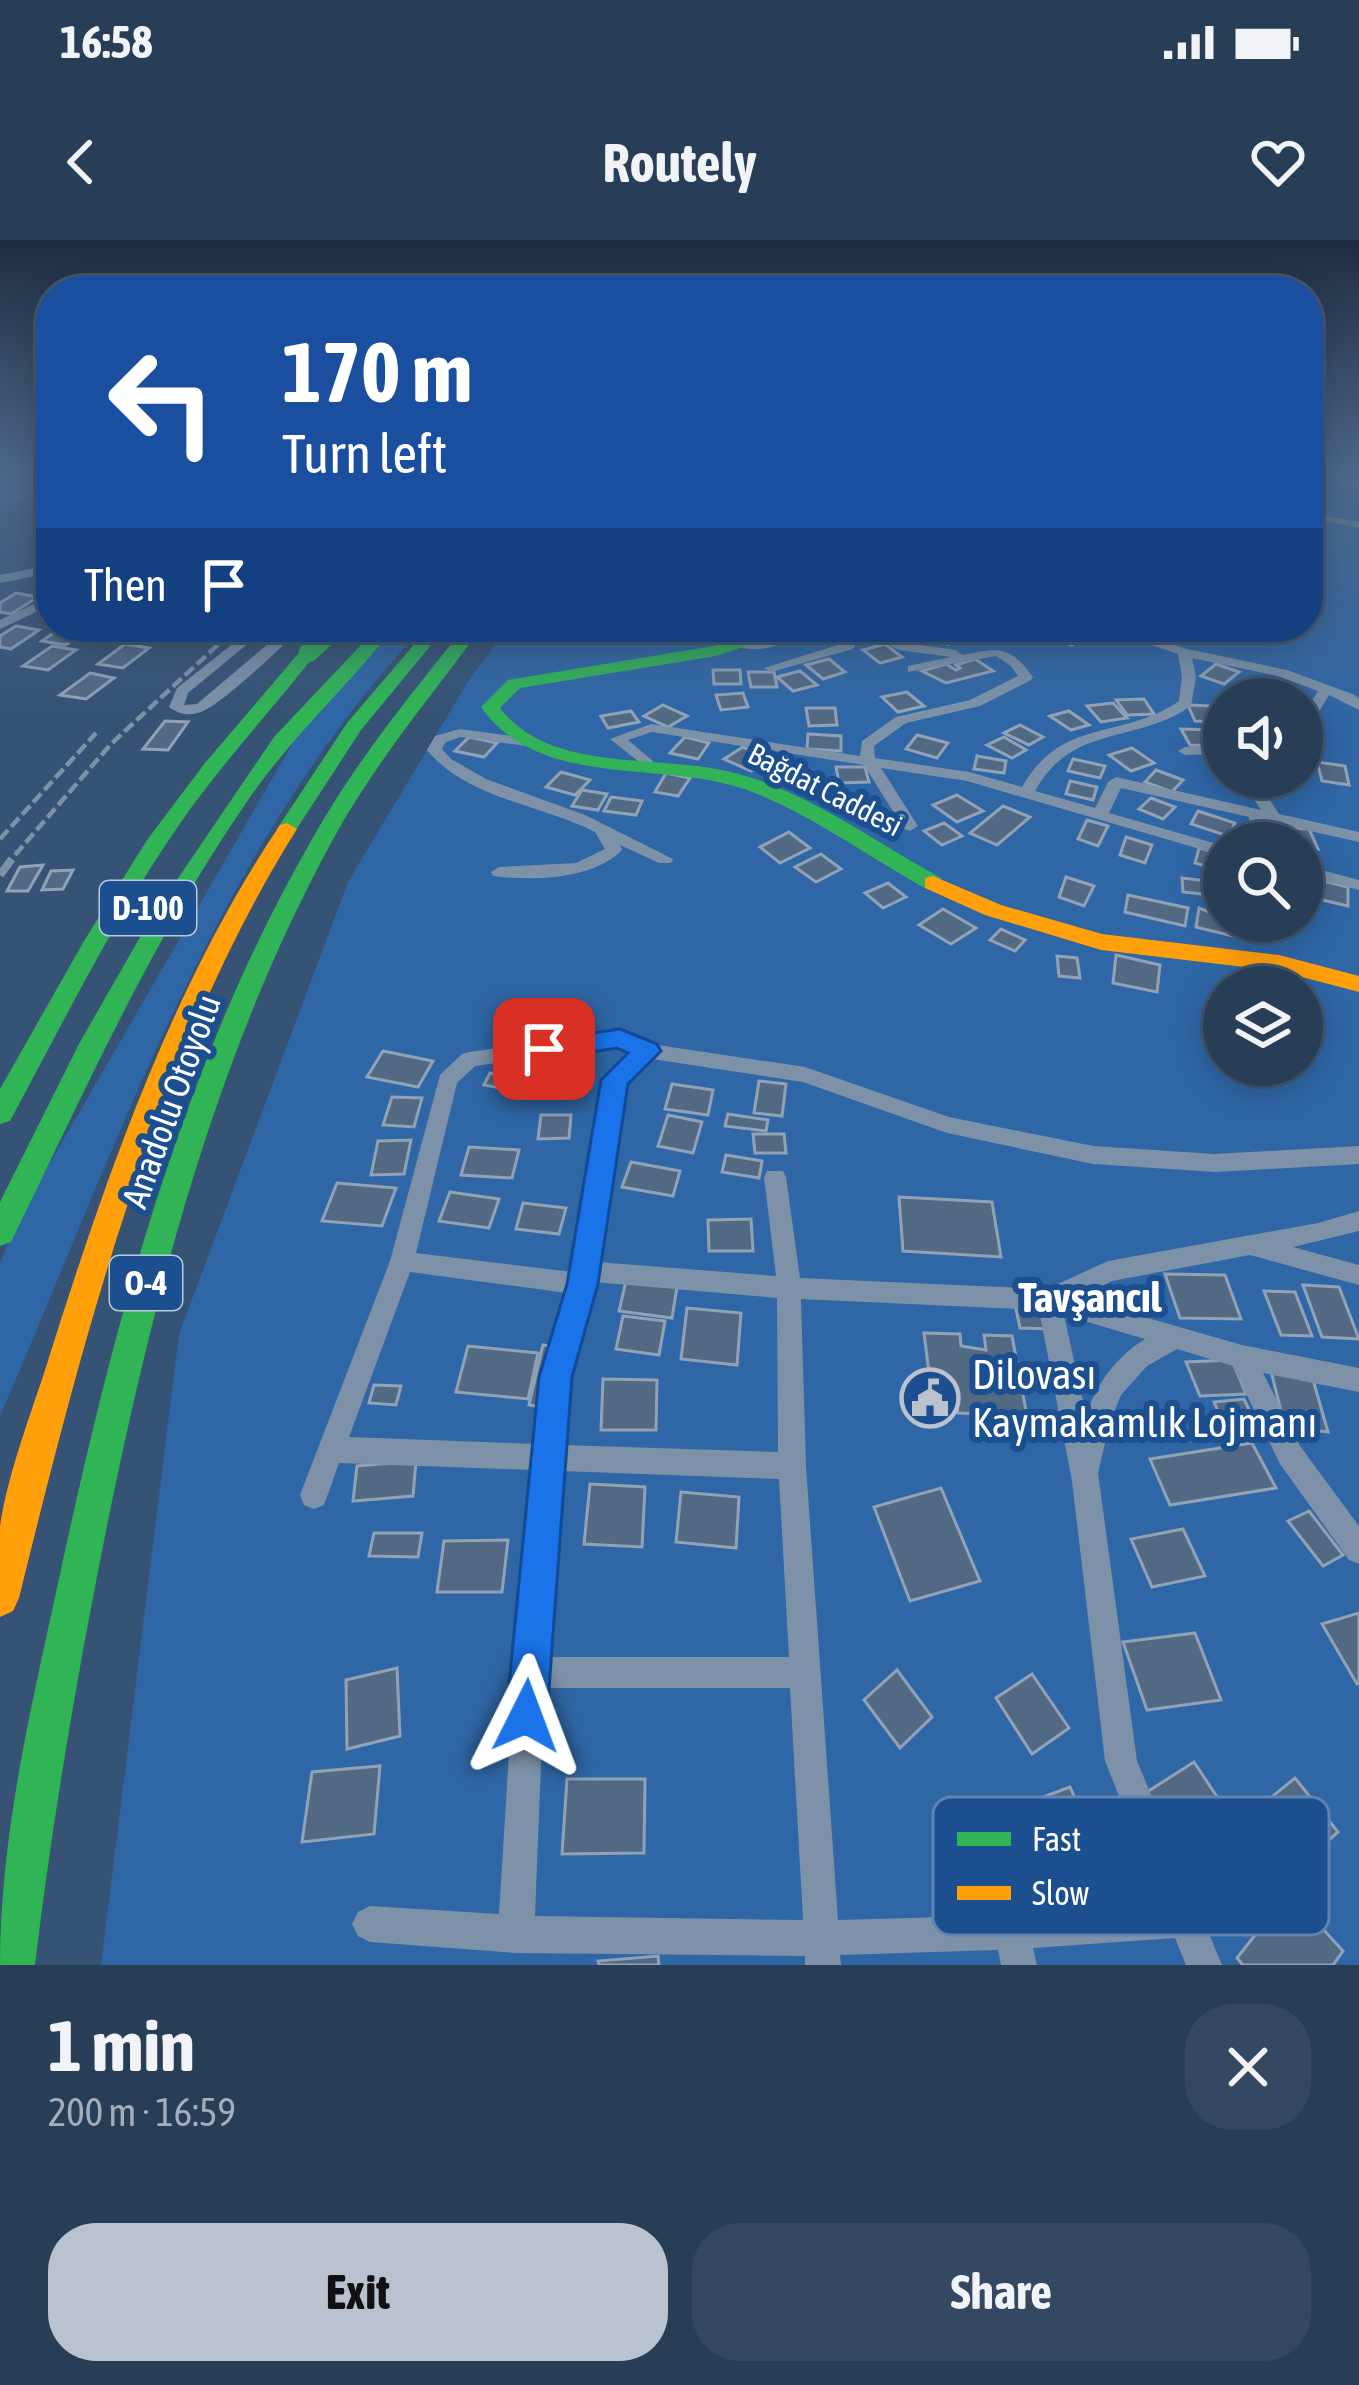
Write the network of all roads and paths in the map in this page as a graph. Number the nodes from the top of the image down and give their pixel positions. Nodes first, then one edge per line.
1 (36, 572) edge
2 (0, 579) edge
3 (36, 607) edge
4 (0, 625) edge
5 (243, 642) edge
6 (307, 642) edge
7 (309, 642) edge
8 (312, 642) edge
9 (314, 642) edge
10 (372, 642) edge
11 (424, 642) edge
12 (459, 642) edge
13 (747, 642) edge
14 (777, 642) edge
15 (846, 642) edge
16 (885, 642) edge
17 (896, 642) edge
18 (949, 642) edge
19 (1153, 642) edge
20 (740, 645) junction
21 (848, 646) junction
22 (1184, 652) junction
23 (994, 653) junction
24 (975, 656) junction
25 (772, 668) dead end
26 (913, 669) dead end
27 (1359, 679) edge
28 (1324, 692) joint
29 (1354, 702) edge
30 (527, 742) junction
31 (1185, 751) dead end
32 (1203, 751) edge
33 (868, 759) junction
34 (648, 764) junction
35 (1026, 793) junction
36 (1257, 798) edge
37 (1265, 815) junction
38 (1099, 816) junction
39 (1264, 822) edge
40 (910, 826) dead end
41 (606, 831) junction
42 (1359, 837) edge
43 (1203, 845) edge
44 (665, 859) dead end
45 (500, 872) dead end
46 (1323, 875) edge
47 (1359, 884) edge
48 (1359, 984) edge
49 (648, 1051) junction
50 (0, 1066) edge
51 (0, 1114) edge
52 (1359, 1156) edge
53 (775, 1177) dead end
54 (0, 1187) edge
55 (1359, 1221) edge
56 (0, 1233) edge
57 (1246, 1245) junction
58 (402, 1261) junction
59 (1359, 1275) edge
60 (583, 1277) junction
61 (788, 1288) junction
62 (1049, 1300) junction
63 (1177, 1337) junction
64 (1242, 1358) junction
65 (1359, 1380) edge
66 (330, 1450) junction
67 (548, 1460) junction
68 (793, 1466) junction
69 (1086, 1481) junction
70 (314, 1495) dead end
71 (1359, 1550) edge
72 (0, 1598) edge
73 (529, 1672) junction
74 (805, 1673) junction
75 (1134, 1797) edge
76 (370, 1924) dead end
77 (1100, 1935) edge
78 (1190, 1935) edge
79 (516, 1936) junction
80 (1016, 1950) edge
81 (822, 1951) edge
82 (12, 1965) edge
83 (1204, 1965) edge

1 - 2 street
3 - 4 street
5 - 6 street
7 - 50 main road
8 - 51 main road
9 - 54 main road, D-100
10 - 56 main road
11 - 72 main road, Anadolu Otoyolu / O-4
12 - 82 main road, Anadolu Otoyolu / O-4
13 - 20 main road
14 - 20 street
15 - 21 street
16 - 21 street
17 - 24 street
18 - 23 street
19 - 22 street
20 - 30 main road
21 - 25 street
22 - 28 street
22 - 35 street
23 - 24 street
23 - 33 street
24 - 26 street
27 - 29 street
28 - 29 street
30 - 34 main road, Bağdat Caddesi
30 - 41 street
31 - 32 street
33 - 34 street
33 - 35 street
33 - 40 street
34 - 48 main road, Bağdat Caddesi
35 - 38 street
36 - 37 street
37 - 38 street
37 - 39 street
37 - 42 street
38 - 43 street
41 - 44 street
41 - 45 street
46 - 47 street
49 - 52 street
49 - 58 street
49 - 60 street
53 - 61 street
55 - 57 street
57 - 59 street
57 - 62 street
58 - 60 street
58 - 66 street
60 - 61 street
60 - 67 street
61 - 62 street
61 - 68 street
62 - 63 street
62 - 69 street
63 - 64 street
63 - 69 street
64 - 65 street
64 - 71 street
66 - 67 street
66 - 70 street
67 - 68 street
67 - 73 street
68 - 74 street
69 - 75 street
73 - 74 street
73 - 79 street
74 - 81 street
76 - 79 street
77 - 80 street
78 - 83 street
79 - 81 street
80 - 81 street

